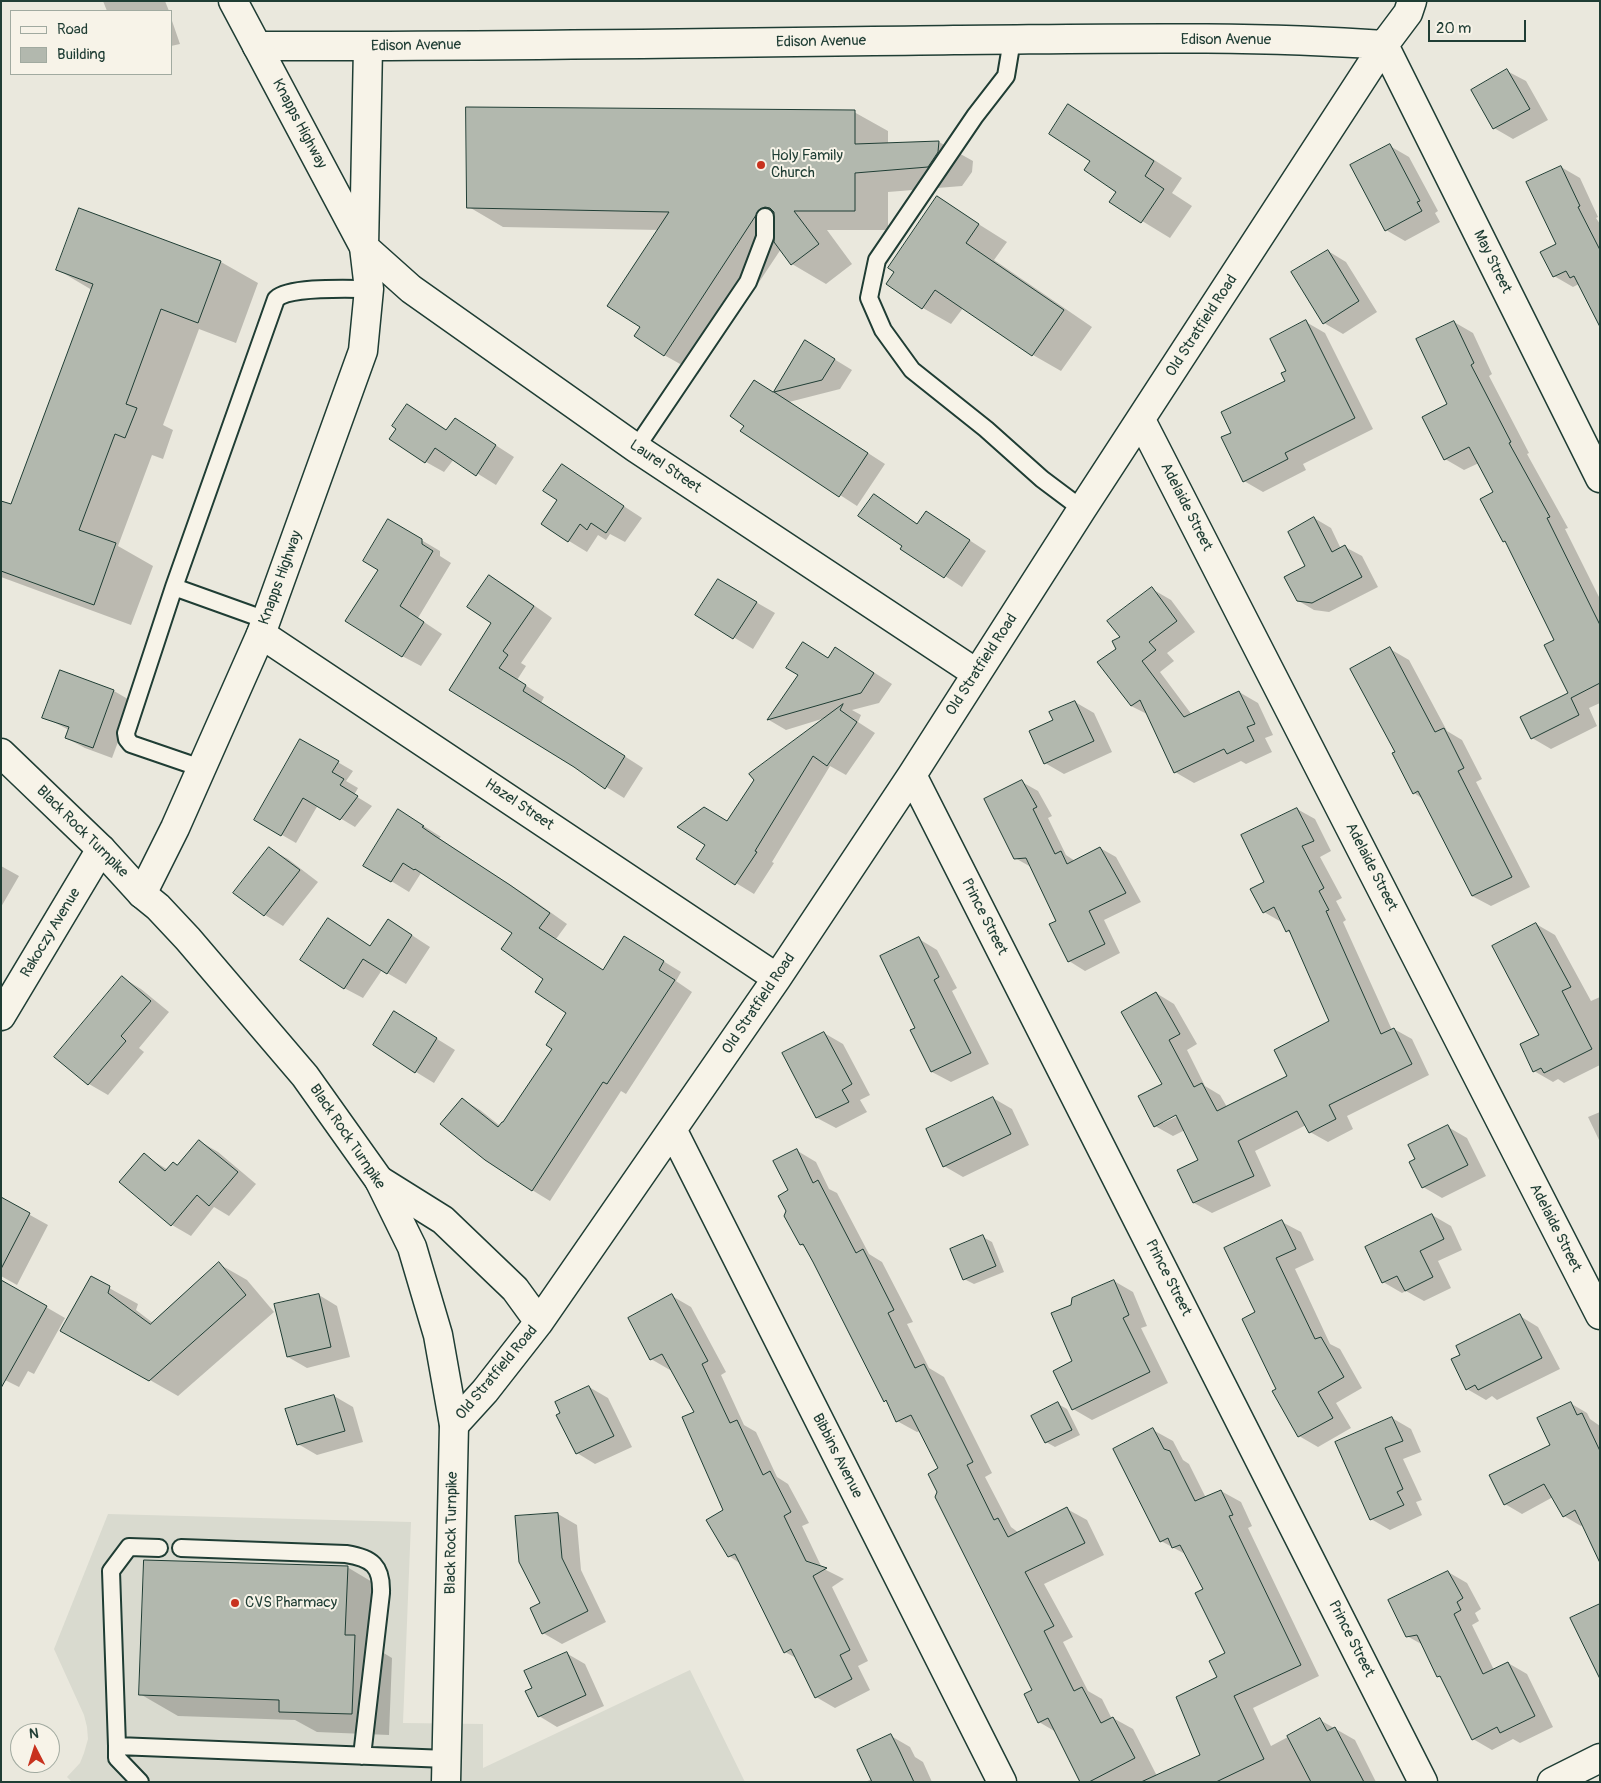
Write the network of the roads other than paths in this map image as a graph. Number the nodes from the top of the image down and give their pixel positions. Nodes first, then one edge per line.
1 (233, 1) edge
2 (1412, 1) edge
3 (1012, 40) junction
4 (1384, 45) junction
5 (257, 46) junction
6 (368, 47) junction
7 (765, 218) dead end
8 (364, 246) junction
9 (369, 289) junction
10 (1141, 420) junction
11 (636, 448) junction
12 (1600, 478) edge
13 (1082, 509) junction
14 (174, 587) junction
15 (264, 627) junction
16 (976, 673) junction
17 (1, 753) edge
18 (202, 768) junction
19 (912, 775) junction
20 (101, 850) junction
21 (142, 894) junction
22 (777, 978) junction
23 (1, 1016) edge
24 (673, 1131) junction
25 (379, 1180) junction
26 (1600, 1315) edge
27 (539, 1322) junction
28 (454, 1425) junction
29 (159, 1548) dead end
30 (181, 1548) dead end
31 (117, 1746) junction
32 (362, 1756) junction
33 (1600, 1758) edge
34 (447, 1770) edge
35 (140, 1782) edge
36 (1002, 1782) edge
37 (1423, 1782) edge
38 (1552, 1782) edge

1 - 5 street, Knapps Highway
2 - 4 street, Old Stratfield Road
3 - 4 street, Edison Avenue
3 - 6 street, Edison Avenue
3 - 13 lane
4 - 10 street, Old Stratfield Road
4 - 12 street, May Street
5 - 6 street, Edison Avenue
5 - 8 street, Knapps Highway
6 - 8 street, Knapps Highway
7 - 11 lane
8 - 9 street, Knapps Highway
8 - 11 street, Laurel Street
9 - 14 lane
9 - 15 street, Knapps Highway
10 - 13 street, Old Stratfield Road
10 - 26 street, Adelaide Street
11 - 16 street, Laurel Street
13 - 16 street, Old Stratfield Road
14 - 15 lane
14 - 18 lane
15 - 18 street, Knapps Highway
15 - 22 street, Hazel Street
16 - 19 street, Old Stratfield Road
17 - 20 street, Black Rock Turnpike
18 - 21 street, Knapps Highway
19 - 22 street, Old Stratfield Road
19 - 37 street, Prince Street
20 - 21 street, Black Rock Turnpike
20 - 23 street, Rakoczy Avenue
21 - 25 street, Black Rock Turnpike
22 - 24 street, Old Stratfield Road
24 - 27 street, Old Stratfield Road
24 - 36 street, Bibbins Avenue
25 - 27 street, Old Stratfield Road
25 - 28 street, Black Rock Turnpike
27 - 28 street, Old Stratfield Road
28 - 34 street, Black Rock Turnpike
29 - 31 lane
30 - 32 lane
31 - 32 lane
31 - 35 lane
32 - 34 lane
33 - 38 street

